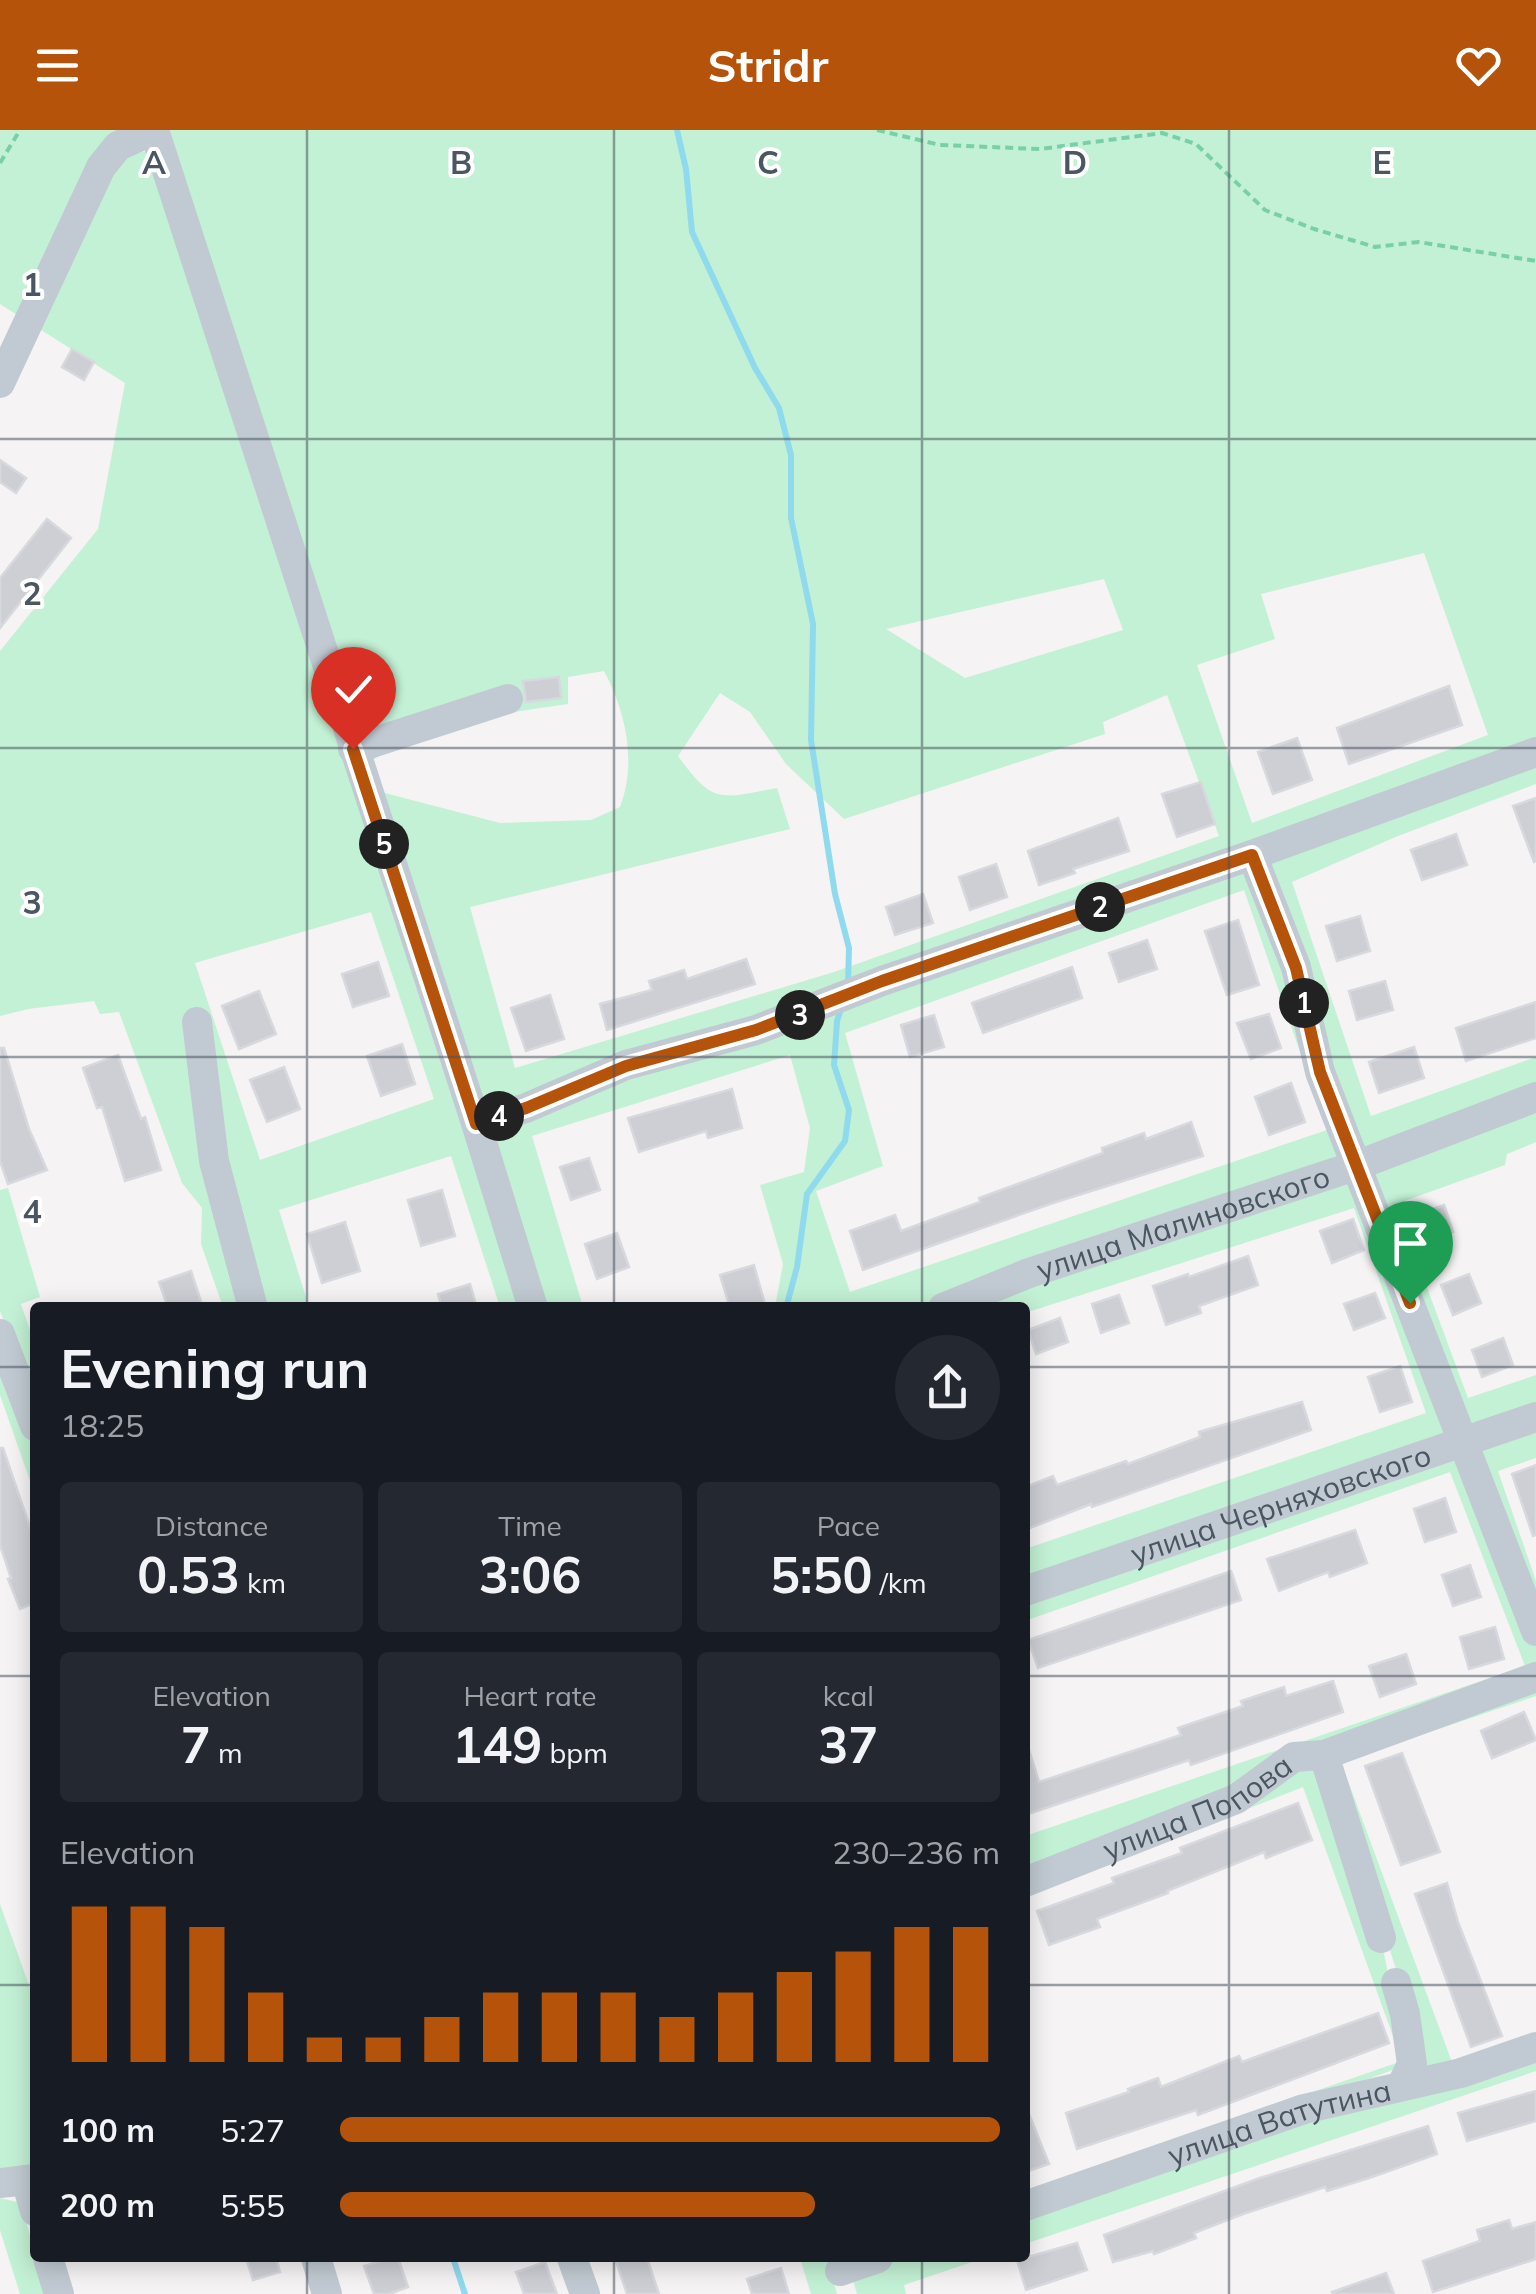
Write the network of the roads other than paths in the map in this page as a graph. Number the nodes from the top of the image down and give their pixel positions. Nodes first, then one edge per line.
1 (154, 130) edge
2 (0, 382) edge
3 (508, 699) dead end
4 (353, 749) junction
5 (1536, 752) edge
6 (1252, 855) junction
7 (198, 1022) dead end
8 (1536, 1097) edge
9 (476, 1124) junction
10 (1358, 1165) junction
11 (251, 1302) edge
12 (531, 1302) edge
13 (958, 1302) edge
14 (0, 1334) edge
15 (30, 1413) edge
16 (1536, 1417) edge
17 (1461, 1442) junction
18 (1030, 1589) edge
19 (1536, 1630) edge
20 (1536, 1677) edge
21 (1324, 1755) junction
22 (1030, 1880) edge
23 (1381, 1938) dead end
24 (1396, 1983) dead end
25 (1536, 2048) edge
26 (1402, 2085) junction
27 (1030, 2204) edge
28 (49, 2262) edge
29 (317, 2262) edge
30 (573, 2262) edge
31 (869, 2262) edge
32 (841, 2274) edge
33 (59, 2294) edge
34 (327, 2294) edge
35 (585, 2294) edge

1 - 2 street
1 - 4 street
3 - 4 street
4 - 9 street
5 - 6 street
6 - 9 street
6 - 10 street
7 - 11 street
8 - 10 street, улица Малиновского
9 - 12 street
10 - 13 street, улица Малиновского
10 - 17 street
14 - 15 street
16 - 17 street, улица Черняховского
17 - 18 street, улица Черняховского
17 - 19 street
20 - 21 street, улица Попова
21 - 22 street, улица Попова
21 - 23 street
24 - 26 street
25 - 26 street, улица Ватутина
26 - 27 street, улица Ватутина
28 - 33 street
29 - 34 street
30 - 35 street
31 - 32 street

